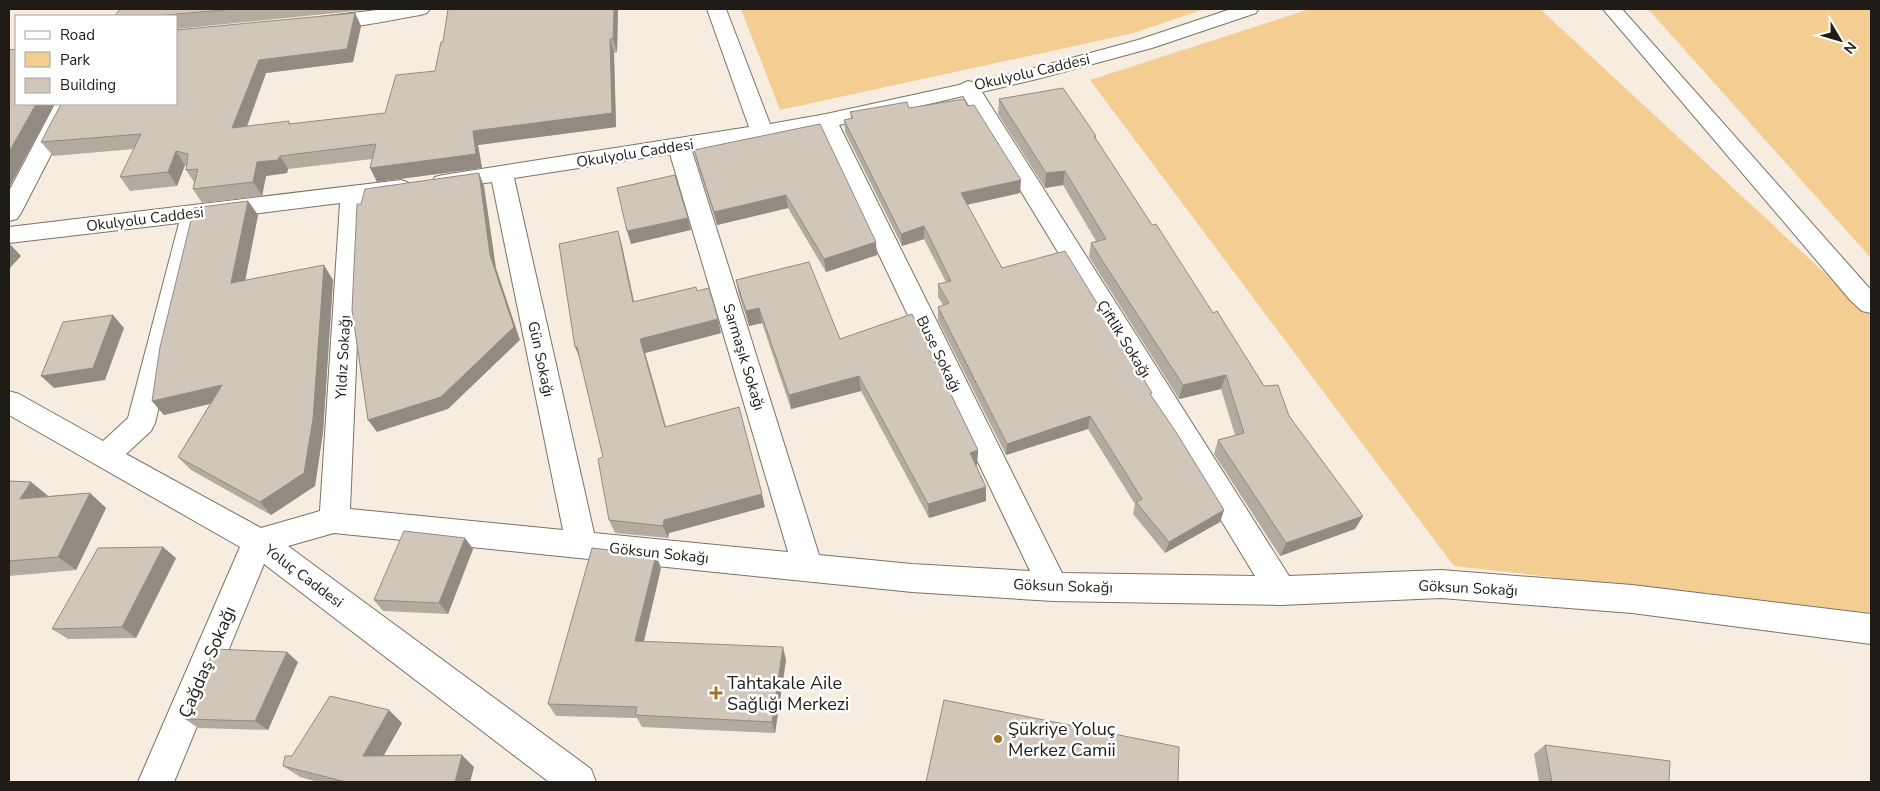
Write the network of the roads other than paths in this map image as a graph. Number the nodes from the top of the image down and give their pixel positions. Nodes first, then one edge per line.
1 (420, 9) edge
2 (716, 9) edge
3 (1249, 9) edge
4 (1612, 9) edge
5 (300, 25) edge
6 (968, 87) junction
7 (65, 105) edge
8 (826, 120) junction
9 (762, 132) junction
10 (680, 146) junction
11 (502, 174) junction
12 (352, 195) junction
13 (9, 212) edge
14 (193, 214) junction
15 (9, 235) edge
16 (1871, 304) edge
17 (9, 402) edge
18 (105, 456) junction
19 (334, 520) junction
20 (258, 542) junction
21 (581, 544) junction
22 (808, 568) junction
23 (1053, 587) junction
24 (1281, 591) junction
25 (1871, 629) edge
26 (156, 782) edge
27 (578, 782) edge

1 - 5 street
2 - 9 street
3 - 6 street, Okulyolu Caddesi
4 - 16 street
6 - 8 street, Okulyolu Caddesi
6 - 24 street, Çiftlik Sokağı
7 - 13 street
8 - 9 street, Okulyolu Caddesi
8 - 23 street, Buse Sokağı
9 - 10 street, Okulyolu Caddesi
10 - 11 street, Okulyolu Caddesi
10 - 22 street, Sarmaşık Sokağı
11 - 12 street, Okulyolu Caddesi
11 - 21 street, Gün Sokağı
12 - 14 street, Okulyolu Caddesi
12 - 19 street, Yıldız Sokağı
14 - 15 street, Okulyolu Caddesi
14 - 18 street
17 - 18 street, Yoluç Caddesi
18 - 20 street, Yoluç Caddesi
19 - 20 street, Göksun Sokağı
19 - 21 street, Göksun Sokağı
20 - 26 street, Çağdaş Sokağı
20 - 27 street, Yoluç Caddesi
21 - 22 street, Göksun Sokağı
22 - 23 street, Göksun Sokağı
23 - 24 street, Göksun Sokağı
24 - 25 street, Göksun Sokağı

